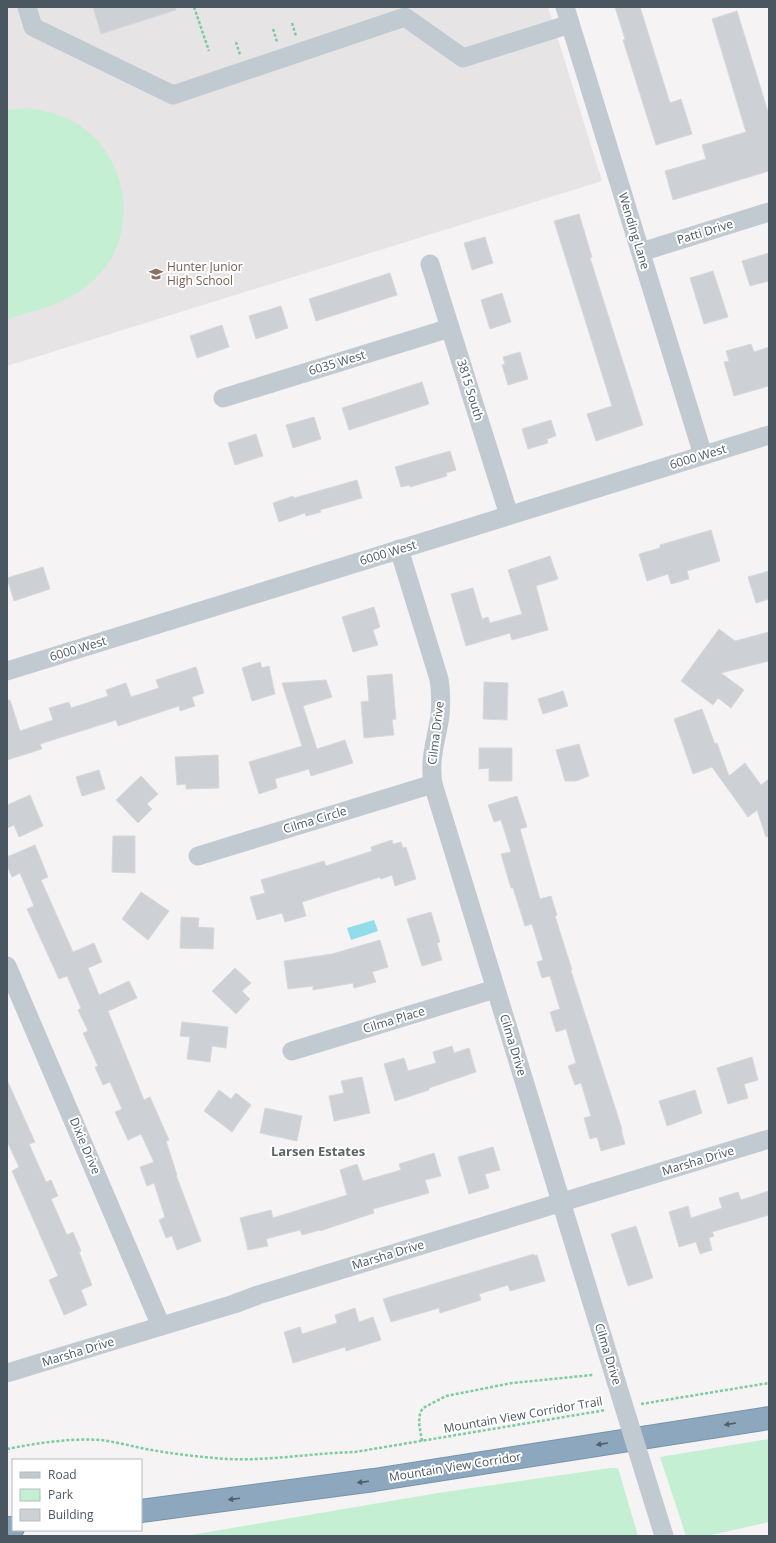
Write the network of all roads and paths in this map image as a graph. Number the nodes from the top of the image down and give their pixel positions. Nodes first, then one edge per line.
1 (28, 7) edge
2 (194, 7) edge
3 (568, 15) edge
4 (209, 51) dead end
5 (769, 212) edge
6 (641, 252) junction
7 (430, 264) dead end
8 (450, 328) junction
9 (223, 398) dead end
10 (769, 435) edge
11 (703, 455) junction
12 (509, 516) junction
13 (399, 549) junction
14 (7, 671) edge
15 (432, 784) junction
16 (198, 856) dead end
17 (7, 966) edge
18 (496, 989) junction
19 (292, 1051) dead end
20 (769, 1139) edge
21 (561, 1202) junction
22 (161, 1326) junction
23 (7, 1373) edge
24 (592, 1375) dead end
25 (769, 1383) edge
26 (638, 1405) dead end
27 (608, 1410) dead end
28 (769, 1418) edge
29 (422, 1441) junction
30 (7, 1449) edge
31 (142, 1511) edge
32 (664, 1536) edge

1 - 3 street
2 - 4 path
3 - 6 street, Wending Lane
5 - 6 street, Patti Drive
6 - 11 street, Wending Lane
7 - 8 street, 3815 South
8 - 9 street, 6035 West
8 - 12 street, 3815 South
10 - 11 street, 6000 West
11 - 12 street, 6000 West
12 - 13 street, 6000 West
13 - 14 street, 6000 West
13 - 15 street, Cilma Drive
15 - 16 street, Cilma Circle
15 - 18 street, Cilma Drive
17 - 22 street, Dixie Drive
18 - 19 street, Cilma Place
18 - 21 street, Cilma Drive
20 - 21 street, Marsha Drive
21 - 22 street, Marsha Drive
21 - 32 street, Cilma Drive, bridge
22 - 23 street, Marsha Drive
24 - 29 path
25 - 26 path
27 - 29 path, Mountain View Corridor Trail
28 -> 31 highway, Mountain View Corridor
29 - 30 path, Mountain View Corridor Trail

